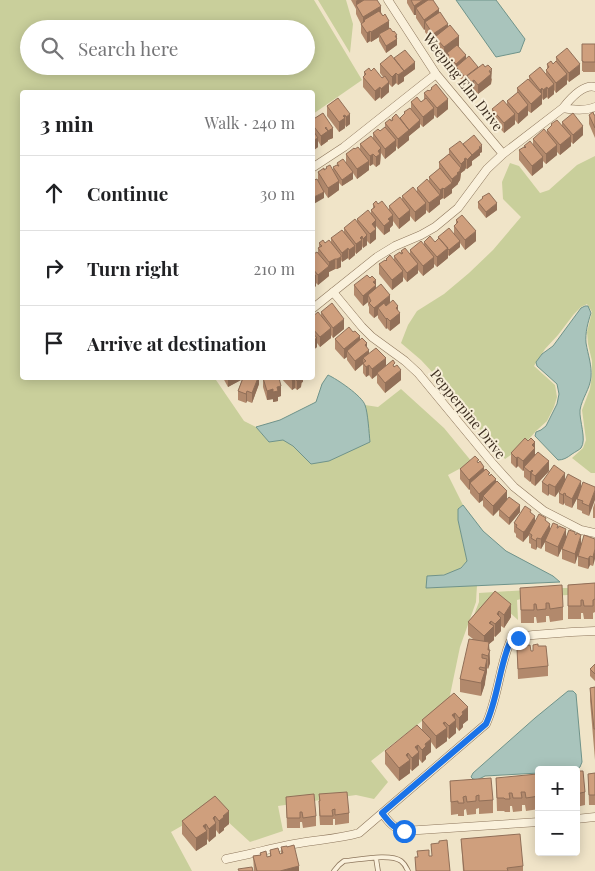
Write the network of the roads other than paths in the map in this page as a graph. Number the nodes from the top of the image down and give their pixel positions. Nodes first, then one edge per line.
1 (388, 0) edge
2 (436, 74) junction
3 (595, 87) edge
4 (595, 107) edge
5 (563, 108) junction
6 (503, 154) junction
7 (315, 166) edge
8 (333, 292) junction
9 (315, 306) edge
10 (595, 534) edge
11 (595, 631) edge
12 (382, 813) junction
13 (595, 817) edge
14 (580, 819) edge
15 (535, 822) edge
16 (376, 858) junction
17 (226, 859) dead end
18 (334, 871) edge
19 (378, 871) edge
20 (408, 871) edge

1 - 2 street, Weeping Elm Drive
2 - 6 street, Weeping Elm Drive
2 - 7 street
3 - 5 street
4 - 5 street
5 - 6 street
6 - 8 street
8 - 9 street
8 - 10 street, Pepperpine Drive
11 - 12 street
12 - 15 street
12 - 17 street
13 - 14 street
16 - 18 lane
16 - 19 lane
16 - 20 lane

